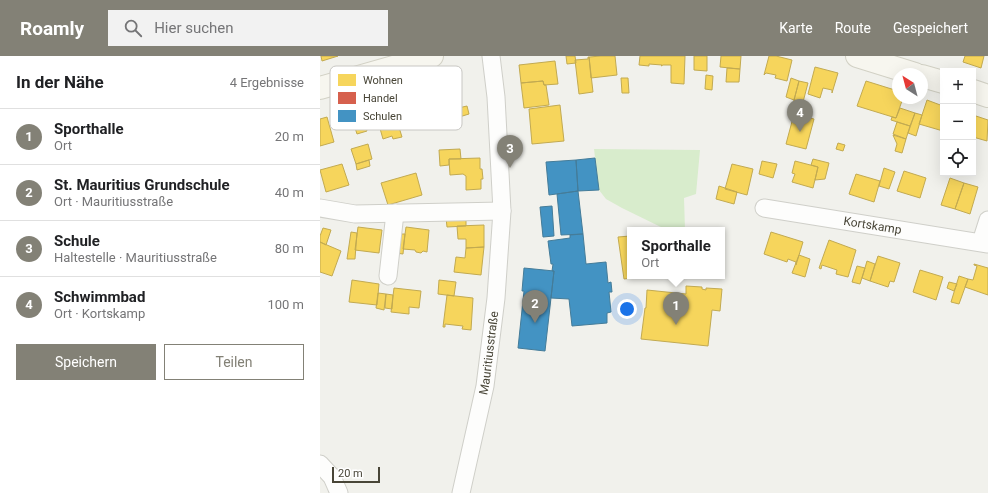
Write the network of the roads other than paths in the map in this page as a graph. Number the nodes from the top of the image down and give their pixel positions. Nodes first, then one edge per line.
1 (432, 56) edge
2 (491, 56) edge
3 (857, 56) edge
4 (397, 66) edge
5 (896, 68) edge
6 (928, 78) edge
7 (940, 81) edge
8 (330, 85) edge
9 (320, 88) edge
10 (976, 92) edge
11 (988, 96) edge
12 (320, 208) edge
13 (764, 208) dead end
14 (502, 211) junction
15 (395, 213) junction
16 (988, 220) edge
17 (984, 243) edge
18 (388, 276) dead end
19 (320, 464) edge
20 (339, 493) edge
21 (461, 493) edge

1 - 4 street
2 - 14 street, Mauritiusstraße
3 - 5 street
6 - 7 street
8 - 9 street
10 - 11 street
12 - 15 street
13 - 17 street, Kortskamp
14 - 15 street
14 - 21 street, Mauritiusstraße
15 - 18 street
16 - 17 street, Kortskamp
19 - 20 street

